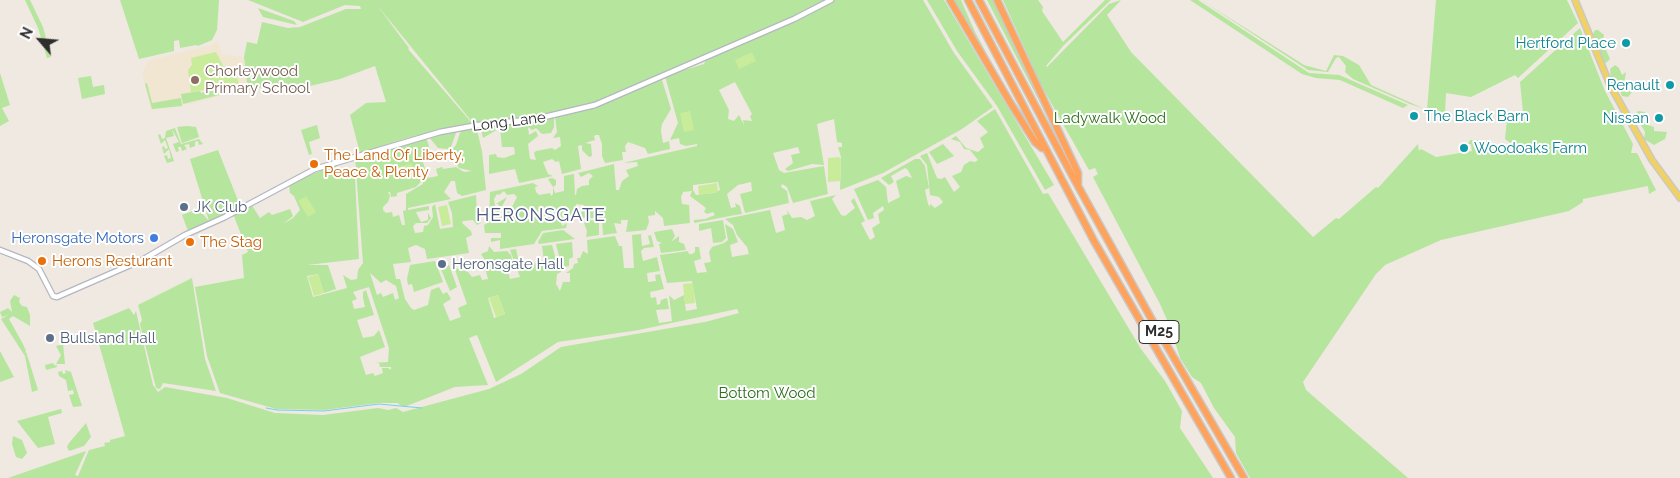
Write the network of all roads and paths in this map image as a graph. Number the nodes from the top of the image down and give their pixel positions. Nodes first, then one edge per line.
1 (831, 0) edge
2 (950, 0) edge
3 (968, 0) edge
4 (979, 0) edge
5 (997, 0) edge
6 (1575, 0) edge
7 (1045, 150) junction
8 (1078, 184) junction
9 (1680, 198) edge
10 (0, 250) edge
11 (1232, 478) edge
12 (1244, 478) edge

1 - 10 street, Long Lane
2 - 7 highway, M25
3 - 7 highway, M25
4 - 8 highway, M25
5 - 8 highway, M25
6 - 9 main road
7 - 11 highway, M25
8 - 12 highway, M25

